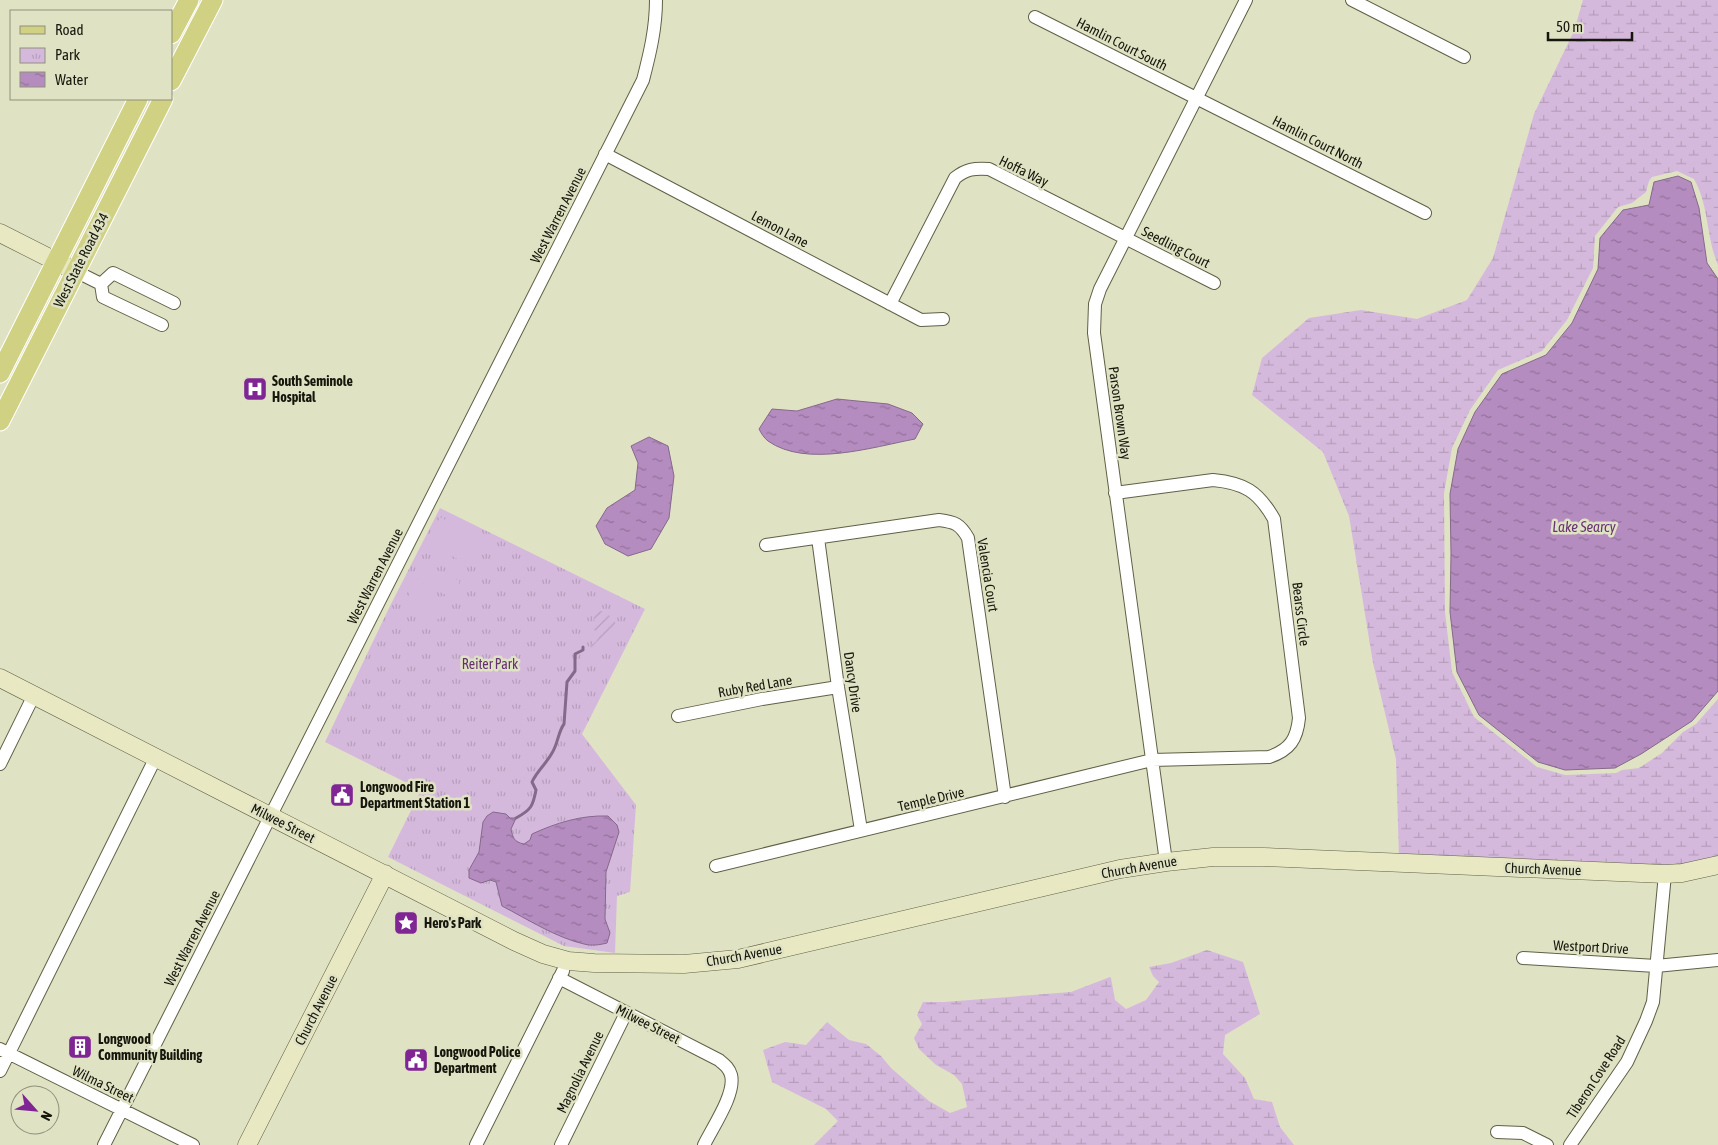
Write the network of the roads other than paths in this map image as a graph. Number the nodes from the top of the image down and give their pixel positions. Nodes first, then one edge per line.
1 (189, 0) edge
2 (213, 0) edge
3 (656, 0) edge
4 (1246, 0) edge
5 (1352, 0) edge
6 (1035, 17) dead end
7 (172, 32) edge
8 (1464, 57) dead end
9 (172, 80) edge
10 (1196, 98) junction
11 (137, 100) edge
12 (162, 100) edge
13 (605, 154) junction
14 (1425, 213) dead end
15 (0, 233) edge
16 (1125, 238) junction
17 (56, 261) junction
18 (76, 271) junction
19 (1214, 283) dead end
20 (101, 284) junction
21 (174, 303) dead end
22 (890, 304) junction
23 (943, 319) dead end
24 (162, 325) dead end
25 (0, 373) edge
26 (0, 421) edge
27 (1115, 493) junction
28 (818, 538) junction
29 (766, 545) dead end
30 (0, 678) edge
31 (838, 687) junction
32 (34, 695) junction
33 (678, 716) dead end
34 (155, 758) junction
35 (1152, 760) junction
36 (0, 764) edge
37 (1006, 797) junction
38 (270, 817) junction
39 (861, 830) junction
40 (1166, 862) junction
41 (1718, 865) edge
42 (716, 866) dead end
43 (385, 874) junction
44 (1665, 874) junction
45 (1523, 958) dead end
46 (1718, 960) edge
47 (568, 961) junction
48 (1656, 966) junction
49 (559, 978) junction
50 (626, 1013) junction
51 (4, 1051) edge
52 (0, 1071) edge
53 (122, 1110) junction
54 (1497, 1132) dead end
55 (104, 1145) edge
56 (193, 1145) edge
57 (247, 1145) edge
58 (476, 1145) edge
59 (560, 1145) edge
60 (704, 1145) edge
61 (1547, 1145) edge
62 (1570, 1145) edge

1 - 7 main road
2 - 9 main road
3 - 13 street, West Warren Avenue
4 - 10 street, Parson Brown Way
5 - 8 street
6 - 10 street, Hamlin Court South
10 - 14 street, Hamlin Court North
10 - 16 street, Parson Brown Way
11 - 17 main road, West State Road 434
12 - 18 main road, West State Road 434
13 - 22 street, Lemon Lane
13 - 38 street, West Warren Avenue
15 - 17 street
16 - 19 street, Seedling Court
16 - 22 street, Hoffa Way
16 - 27 street, Parson Brown Way
17 - 18 street
17 - 25 main road, West State Road 434
18 - 20 street
18 - 26 main road, West State Road 434
20 - 21 street
20 - 24 street
22 - 23 street, Lemon Lane
27 - 35 street, Parson Brown Way
27 - 35 street, Bearss Circle
28 - 29 street, Valencia Court
28 - 31 street, Dancy Drive
28 - 37 street, Valencia Court
30 - 32 street, Milwee Street
31 - 33 street, Ruby Red Lane
31 - 39 street, Dancy Drive
32 - 34 street, Milwee Street
32 - 36 street
34 - 38 street, Milwee Street
34 - 51 street
35 - 37 street, Temple Drive
35 - 40 street, Parson Brown Way
37 - 39 street, Temple Drive
38 - 43 street, Milwee Street
38 - 53 street, West Warren Avenue
39 - 42 street, Temple Drive
40 - 44 street, Church Avenue
40 - 47 street, Church Avenue
41 - 44 street, Church Avenue
43 - 47 street, Milwee Street
43 - 57 street, Church Avenue
44 - 48 street, Tiberon Cove Road
45 - 48 street, Westport Drive
46 - 48 street
47 - 49 street
48 - 62 street, Tiberon Cove Road
49 - 50 street, Milwee Street
49 - 58 street
50 - 59 street, Magnolia Avenue
50 - 60 street, Milwee Street
51 - 52 street
51 - 53 street, Wilma Street
53 - 55 street, West Warren Avenue
53 - 56 street, Wilma Street
54 - 61 street

